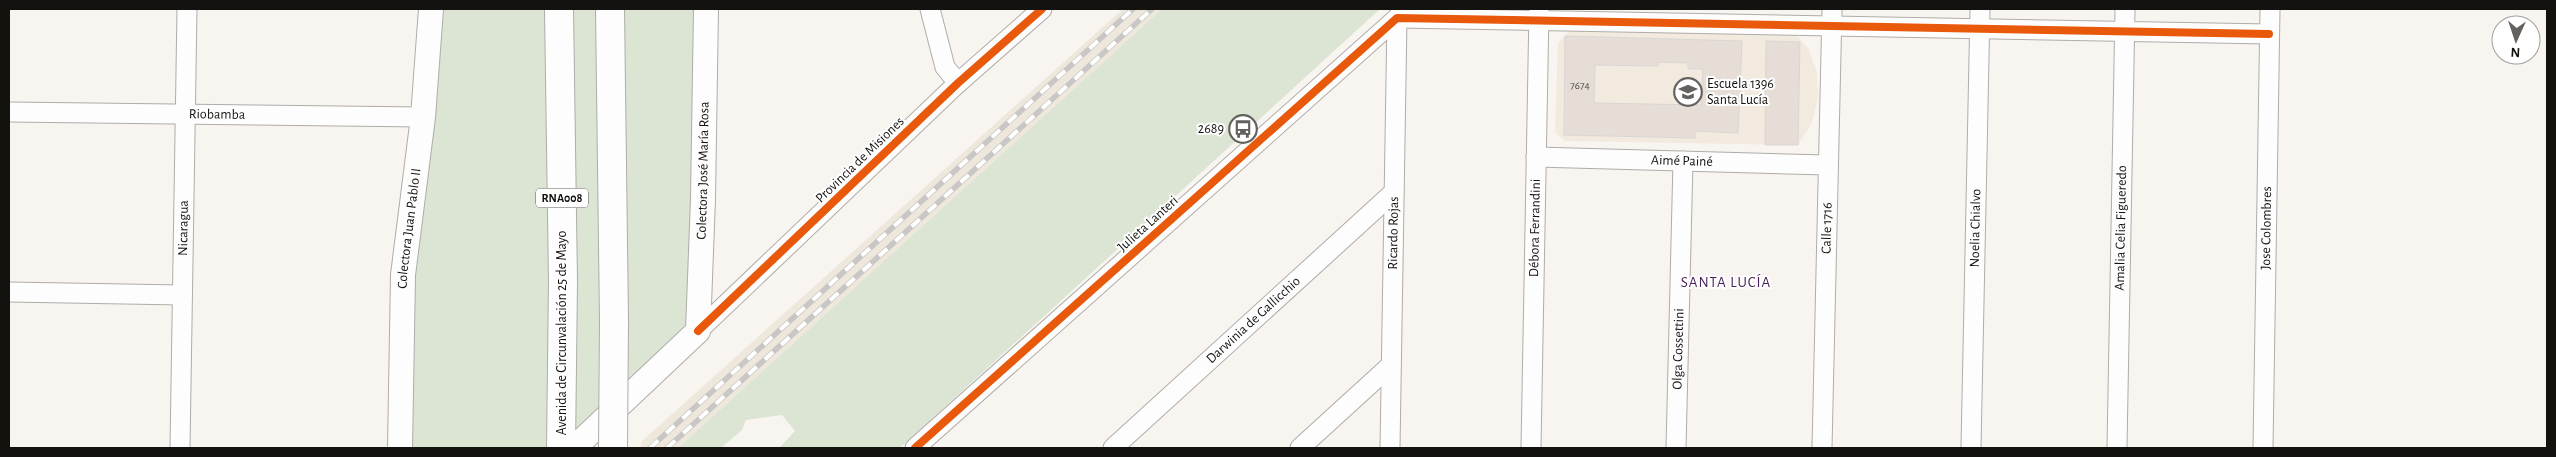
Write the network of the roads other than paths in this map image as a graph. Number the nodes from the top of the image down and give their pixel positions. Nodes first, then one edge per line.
1 (187, 9) edge
2 (432, 9) edge
3 (558, 9) edge
4 (610, 9) edge
5 (706, 9) edge
6 (930, 9) edge
7 (1042, 9) edge
8 (1980, 9) edge
9 (2125, 9) edge
10 (2270, 9) edge
11 (1539, 14) edge
12 (1681, 16) edge
13 (1832, 17) edge
14 (1397, 18) junction
15 (1980, 28) junction
16 (2125, 31) junction
17 (2269, 34) junction
18 (958, 83) junction
19 (9, 112) edge
20 (185, 114) junction
21 (423, 117) junction
22 (1536, 156) junction
23 (1683, 161) junction
24 (1827, 165) junction
25 (1394, 192) junction
26 (9, 292) edge
27 (182, 295) junction
28 (698, 331) junction
29 (1391, 365) junction
30 (180, 448) edge
31 (400, 448) edge
32 (561, 448) edge
33 (574, 448) edge
34 (613, 448) edge
35 (916, 448) edge
36 (1113, 448) edge
37 (1300, 448) edge
38 (1390, 448) edge
39 (1531, 448) edge
40 (1676, 448) edge
41 (1822, 448) edge
42 (1971, 448) edge
43 (2118, 448) edge
44 (2263, 448) edge

1 - 20 street, Nicaragua
2 - 21 main road, Colectora Juan Pablo II
3 - 32 highway, Avenida de Circunvalación 25 de Mayo / RNA008
4 - 34 highway, bridge
5 - 28 main road, Colectora José María Rosa
6 - 18 street
7 - 18 street, Provincia de Misiones
8 - 15 street, Noelia Chialvo
9 - 16 street, Amalia Celia Figueredo
10 - 17 street, Jose Colombres
11 - 12 street
11 - 14 street
11 - 22 street, Débora Ferrandini
12 - 13 street
13 - 15 street
13 - 24 street, Calle 1716
14 - 25 street, Ricardo Rojas
14 - 35 street, Julieta Lanteri
15 - 16 street
15 - 42 street, Noelia Chialvo
16 - 17 street
16 - 43 street, Amalia Celia Figueredo
17 - 44 street, Jose Colombres
18 - 28 street, Provincia de Misiones
19 - 20 street, Riobamba
20 - 21 street, Riobamba
20 - 27 street, Nicaragua
21 - 31 main road, Colectora Juan Pablo II
22 - 23 street, Aimé Painé
22 - 39 street, Débora Ferrandini
23 - 24 street, Aimé Painé
23 - 40 street, Olga Cossettini
24 - 41 street, Calle 1716
25 - 29 street, Ricardo Rojas
25 - 36 street, Darwinia de Gallicchio
26 - 27 street
27 - 30 street, Nicaragua
28 - 33 main road, Provincia de Misiones
29 - 37 street
29 - 38 street, Ricardo Rojas

